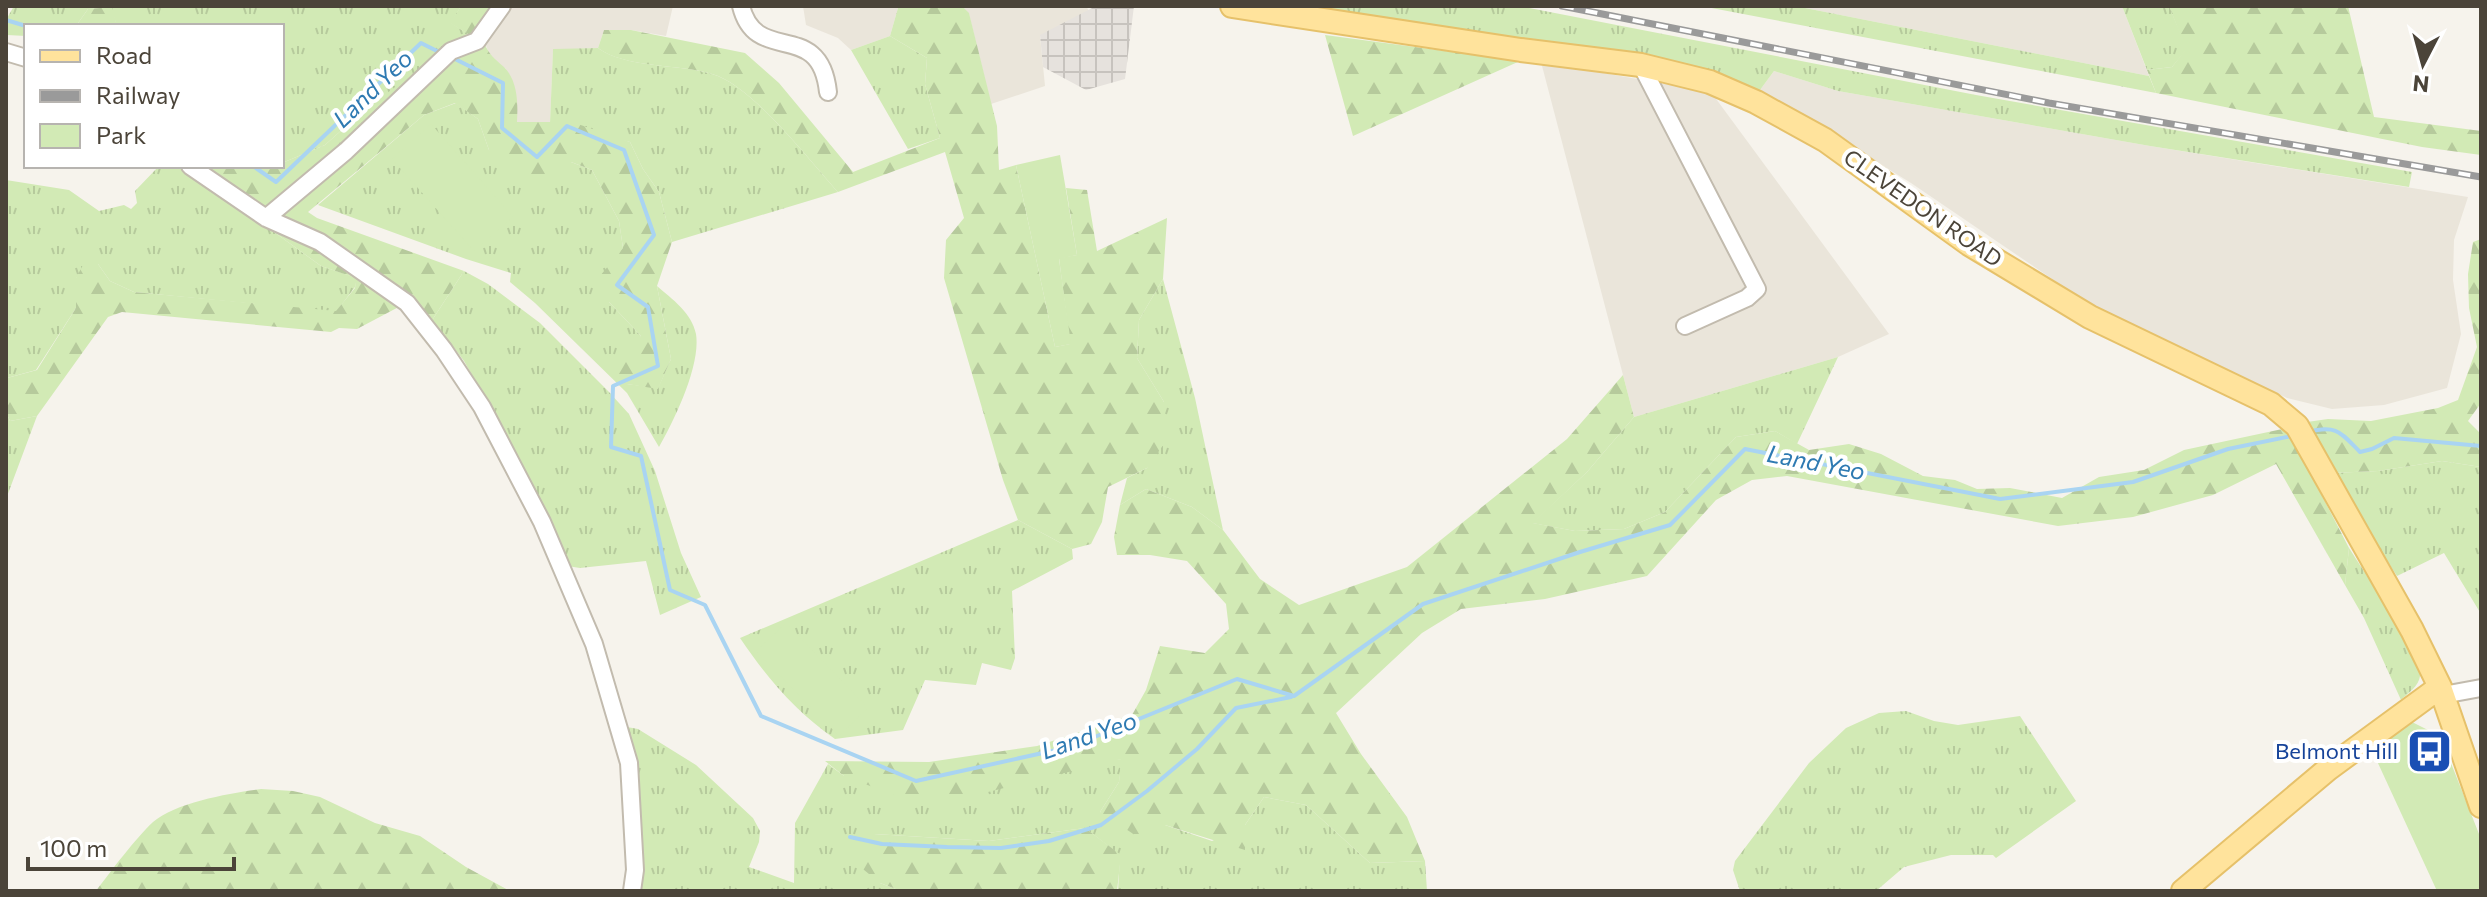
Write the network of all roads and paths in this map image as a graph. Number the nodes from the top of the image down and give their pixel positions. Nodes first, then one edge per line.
1 (502, 6) edge
2 (741, 6) edge
3 (1232, 6) edge
4 (1641, 65) junction
5 (828, 92) dead end
6 (193, 168) edge
7 (266, 218) junction
8 (1685, 326) dead end
9 (2481, 688) edge
10 (2441, 691) junction
11 (2481, 806) edge
12 (632, 891) edge
13 (2183, 891) edge

1 - 7 street
2 - 5 street
3 - 4 main road, CLEVEDON ROAD
4 - 8 street
4 - 10 main road, CLEVEDON ROAD
6 - 7 street
7 - 12 street
9 - 10 street
10 - 11 main road, CLEVEDON ROAD
10 - 13 main road

